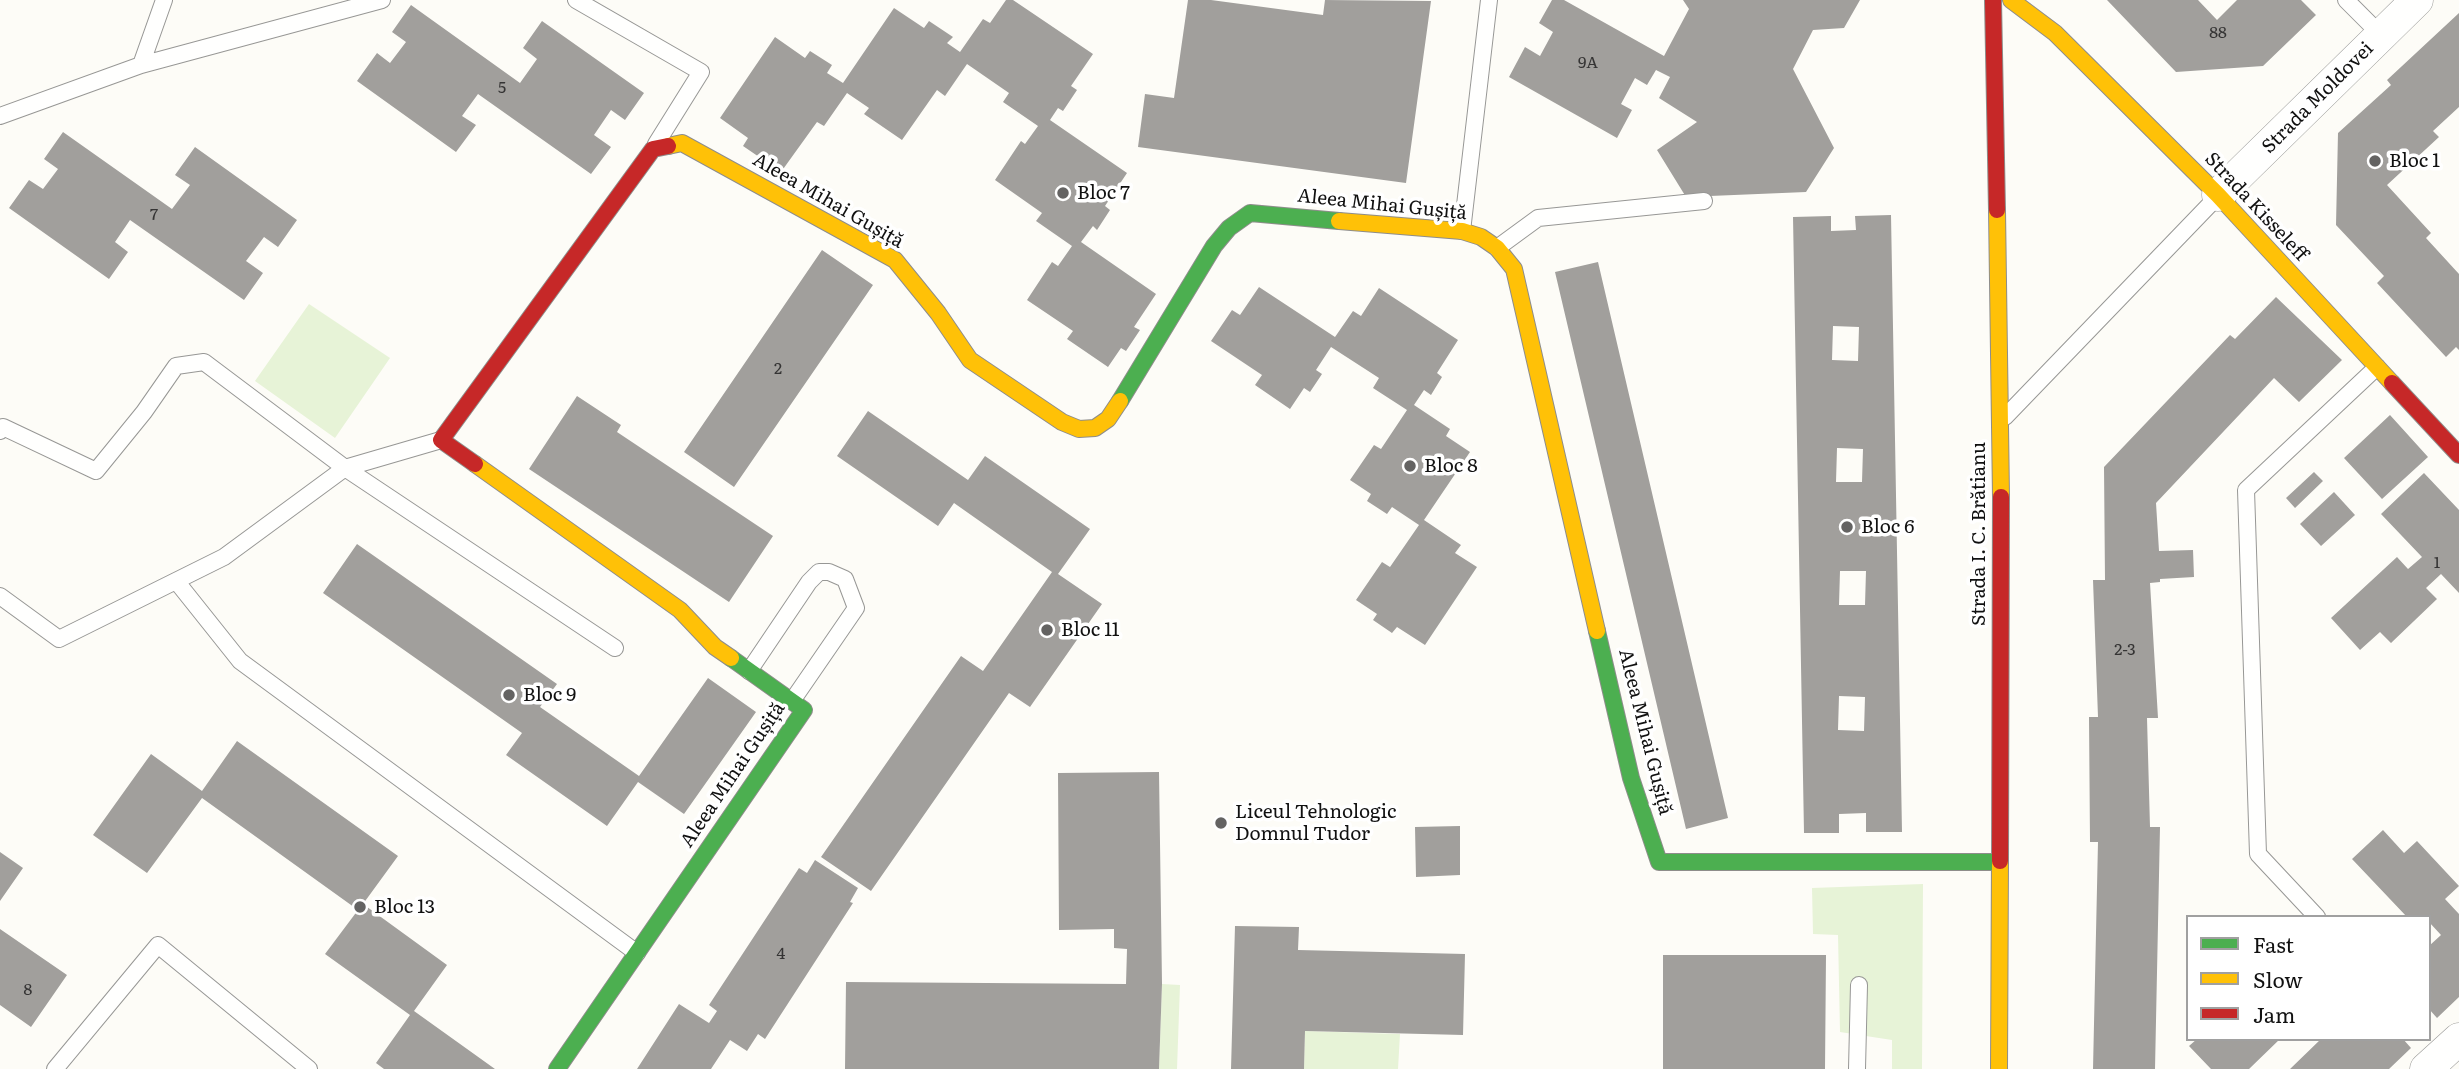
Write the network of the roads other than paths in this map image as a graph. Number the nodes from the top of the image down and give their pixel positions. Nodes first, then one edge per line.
1 (164, 0) edge
2 (382, 0) edge
3 (576, 0) edge
4 (1489, 0) edge
5 (1993, 0) edge
6 (2011, 0) edge
7 (2346, 0) edge
8 (2417, 0) edge
9 (2381, 35) junction
10 (141, 65) junction
11 (0, 116) edge
12 (653, 149) junction
13 (2218, 195) junction
14 (1704, 201) dead end
15 (1462, 231) junction
16 (1497, 248) junction
17 (2377, 367) junction
18 (2001, 421) junction
19 (0, 431) edge
20 (441, 440) junction
21 (2459, 455) edge
22 (345, 468) junction
23 (177, 582) junction
24 (0, 596) edge
25 (615, 648) dead end
26 (749, 671) junction
27 (792, 701) junction
28 (1998, 862) junction
29 (2315, 915) edge
30 (637, 953) junction
31 (1859, 985) dead end
32 (55, 1069) edge
33 (309, 1069) edge
34 (557, 1069) edge
35 (1857, 1069) edge
36 (1999, 1069) edge

1 - 10 lane
2 - 10 lane
3 - 12 lane
4 - 15 lane
5 - 18 street, Strada I. C. Brătianu
6 - 13 street, Strada Kisseleff
7 - 9 lane
8 - 9 street, Strada Moldovei
9 - 13 street, Strada Moldovei
10 - 11 lane
12 - 15 street, Aleea Mihai Gușiță
12 - 20 street
13 - 17 street, Strada Kisseleff
13 - 18 lane
14 - 16 lane
15 - 16 street, Aleea Mihai Gușiță
16 - 28 street, Aleea Mihai Gușiță
17 - 21 street, Strada Kisseleff
17 - 29 lane
18 - 28 street, Strada I. C. Brătianu
19 - 22 lane
20 - 22 lane
20 - 26 street, Aleea Mihai Gușiță
22 - 23 lane
22 - 25 lane
23 - 24 lane
23 - 30 lane
26 - 27 street, Aleea Mihai Gușiță
26 - 27 lane
27 - 30 street, Aleea Mihai Gușiță
28 - 36 street, Strada I. C. Brătianu
30 - 34 street, Aleea Mihai Gușiță
31 - 35 lane
32 - 33 lane

